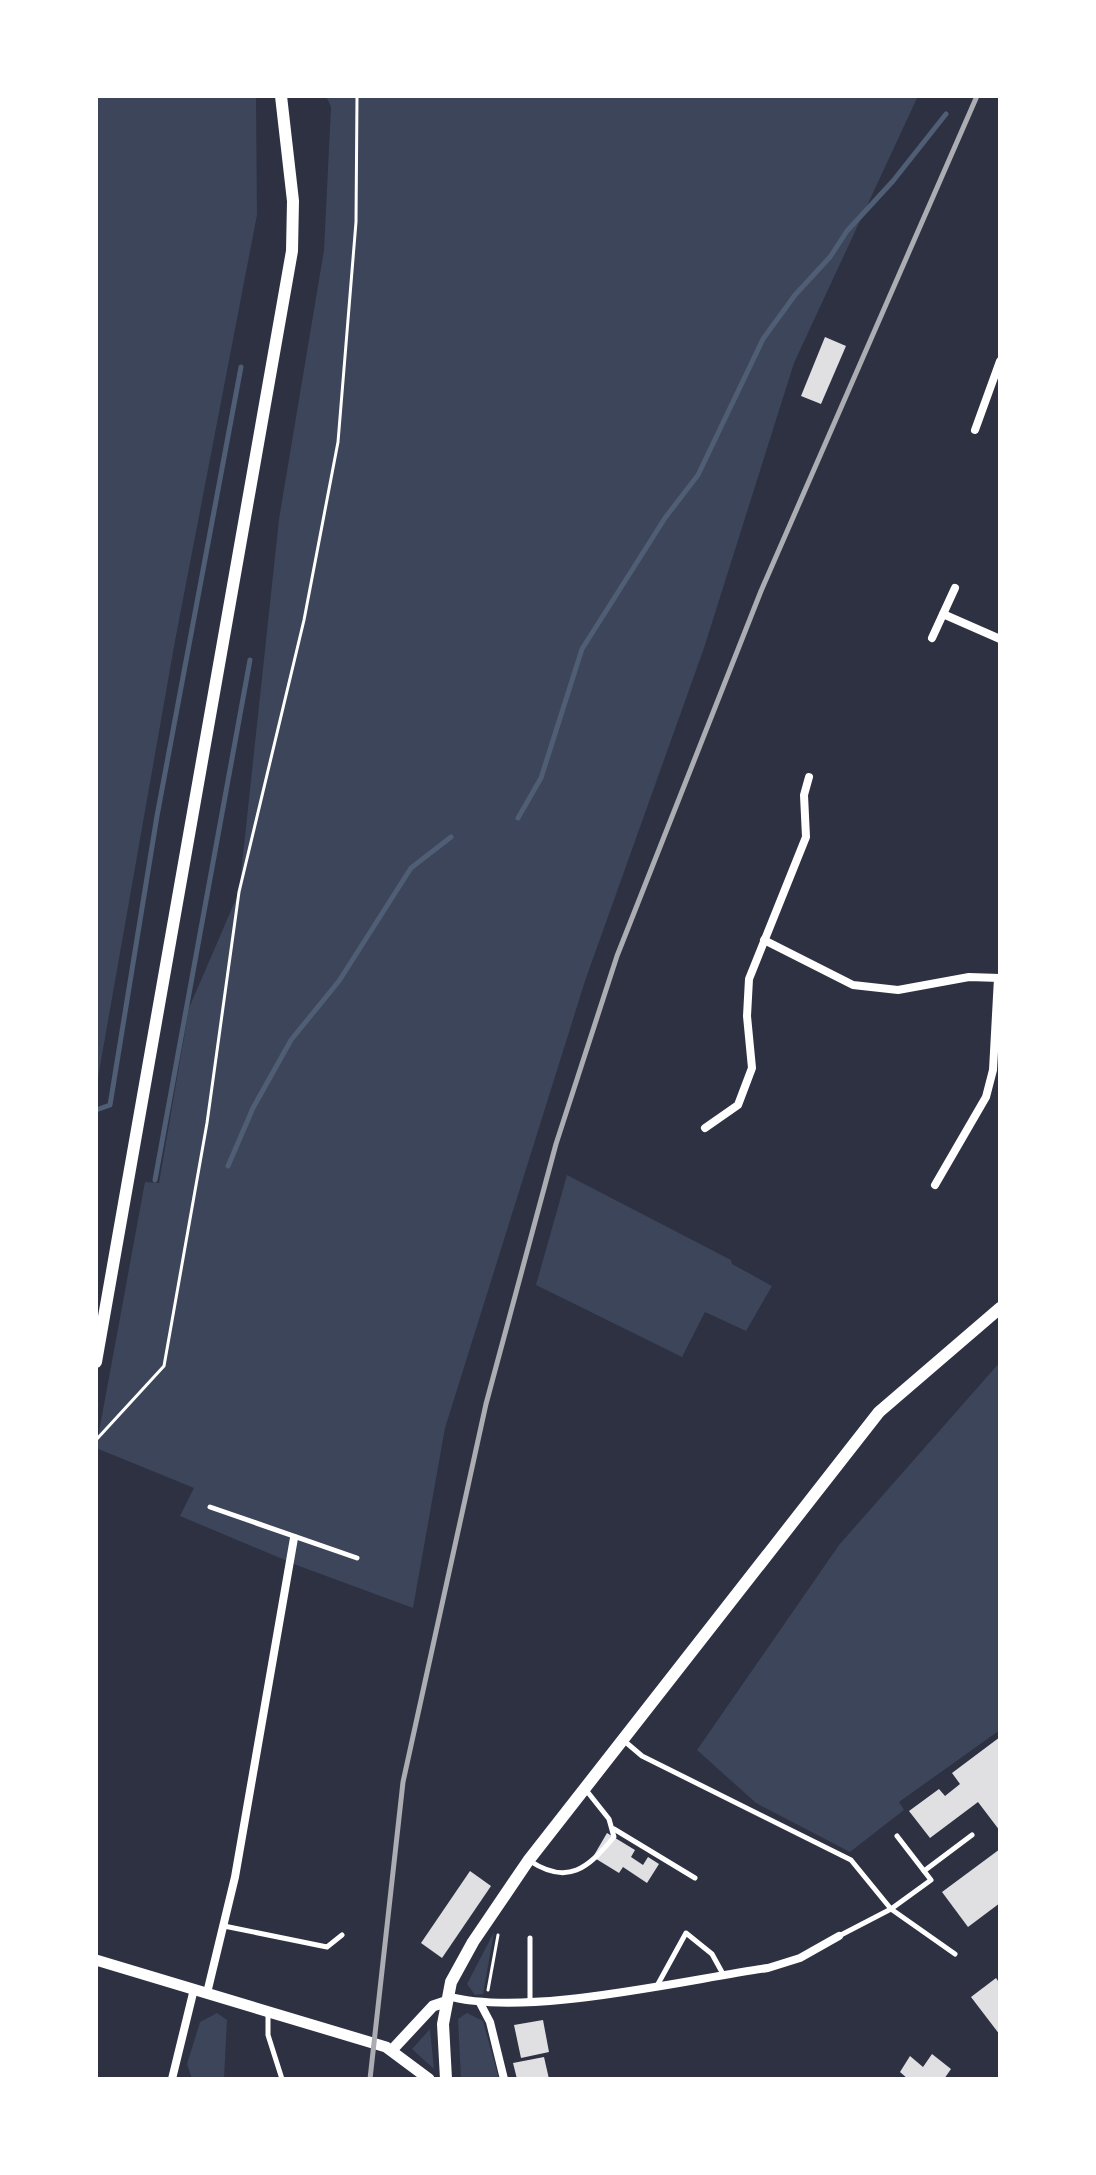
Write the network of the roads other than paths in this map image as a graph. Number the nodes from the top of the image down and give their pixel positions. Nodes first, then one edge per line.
1 (281, 96) edge
2 (1000, 361) edge
3 (975, 430) dead end
4 (955, 588) dead end
5 (943, 614) junction
6 (932, 638) dead end
7 (1000, 639) edge
8 (809, 777) dead end
9 (764, 940) junction
10 (999, 978) edge
11 (705, 1128) dead end
12 (935, 1185) dead end
13 (1000, 1308) edge
14 (96, 1362) edge
15 (210, 1507) dead end
16 (294, 1538) junction
17 (357, 1558) dead end
18 (621, 1739) junction
19 (585, 1789) junction
20 (614, 1829) junction
21 (972, 1835) dead end
22 (897, 1836) dead end
23 (528, 1861) junction
24 (924, 1871) junction
25 (695, 1878) dead end
26 (891, 1909) junction
27 (223, 1925) junction
28 (342, 1935) dead end
29 (839, 1936) joint
30 (530, 1938) dead end
31 (955, 1954) dead end
32 (96, 1960) edge
33 (723, 1974) junction
34 (658, 1984) junction
35 (194, 1989) junction
36 (207, 1993) junction
37 (446, 1998) junction
38 (530, 2000) junction
39 (484, 2002) junction
40 (268, 2013) junction
41 (393, 2049) junction
42 (172, 2079) edge
43 (282, 2079) edge
44 (429, 2079) edge
45 (446, 2079) edge
46 (504, 2079) edge

1 - 14 main road
2 - 3 street
4 - 5 street
5 - 6 street
5 - 7 street
8 - 9 street
9 - 10 street
9 - 11 street
10 - 12 street
13 - 18 main road
15 - 16 lane
16 - 17 lane
16 - 27 street
18 - 19 main road
18 - 26 lane
19 - 20 lane
19 - 23 main road
20 - 23 lane
20 - 25 lane
21 - 24 lane
22 - 24 lane
23 - 37 main road
24 - 26 lane
26 - 29 lane
26 - 31 lane
27 - 28 lane
27 - 36 street
29 - 33 street
30 - 38 lane
32 - 35 street
33 - 34 street
33 - 34 lane
34 - 38 street
35 - 36 street
35 - 42 street
36 - 40 street
37 - 39 street
37 - 41 street
37 - 45 main road
38 - 39 street
39 - 46 street
40 - 41 street
40 - 43 lane
41 - 44 street

